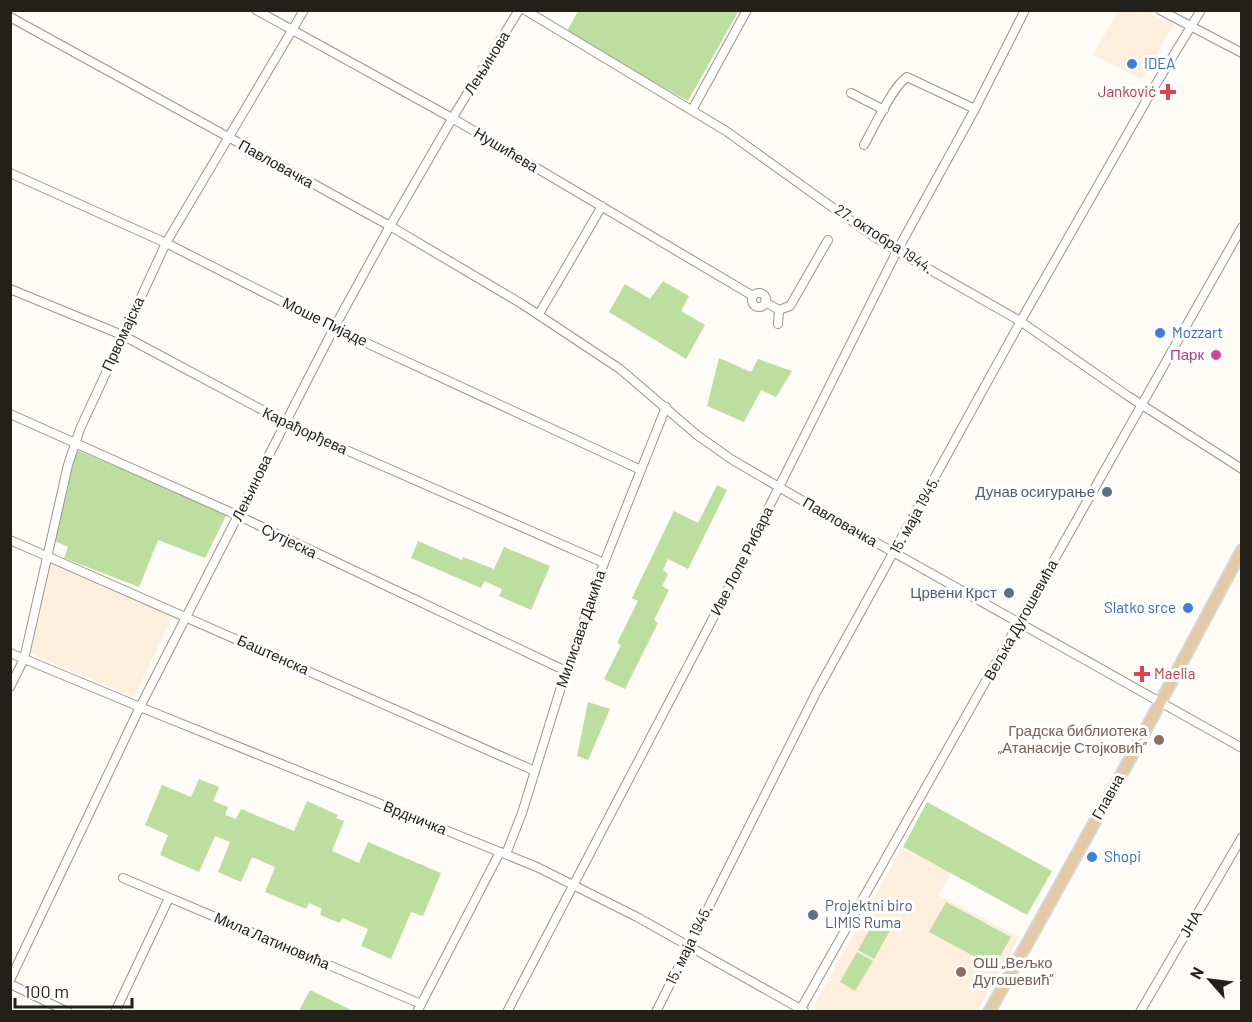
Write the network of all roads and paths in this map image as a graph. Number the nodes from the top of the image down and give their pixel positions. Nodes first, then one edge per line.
1 (256, 10) edge
2 (304, 10) edge
3 (519, 10) edge
4 (525, 10) edge
5 (747, 10) edge
6 (1025, 10) edge
7 (1160, 10) edge
8 (1201, 10) edge
9 (10, 17) edge
10 (1191, 28) junction
11 (292, 31) junction
12 (1242, 53) edge
13 (851, 93) dead end
14 (975, 109) junction
15 (692, 110) junction
16 (884, 110) junction
17 (452, 118) junction
18 (230, 139) junction
19 (864, 145) dead end
20 (10, 173) edge
21 (602, 206) junction
22 (390, 226) junction
23 (1242, 227) edge
24 (828, 240) dead end
25 (166, 243) junction
26 (897, 251) junction
27 (10, 289) edge
28 (779, 310) junction
29 (539, 314) junction
30 (1020, 321) junction
31 (778, 324) dead end
32 (334, 328) junction
33 (122, 335) junction
34 (1141, 404) junction
35 (666, 407) junction
36 (10, 414) edge
37 (284, 423) junction
38 (75, 442) junction
39 (1242, 469) edge
40 (641, 470) junction
41 (779, 487) junction
42 (239, 516) junction
43 (10, 540) edge
44 (1242, 550) edge
45 (894, 552) junction
46 (46, 555) junction
47 (604, 563) junction
48 (188, 617) junction
49 (1019, 623) junction
50 (10, 653) edge
51 (24, 659) junction
52 (566, 671) junction
53 (10, 687) edge
54 (1160, 702) junction
55 (140, 707) junction
56 (1242, 748) edge
57 (535, 771) junction
58 (1242, 837) edge
59 (503, 853) junction
60 (123, 878) dead end
61 (574, 884) junction
62 (169, 898) junction
63 (689, 946) junction
64 (10, 982) edge
65 (419, 1008) edge
66 (68, 1011) edge
67 (115, 1011) edge
68 (507, 1011) edge
69 (656, 1011) edge
70 (801, 1011) edge
71 (989, 1011) edge
72 (1140, 1011) edge

1 - 11 street, Нушићева
2 - 11 street, Првомајска
3 - 17 street, Лењинова
4 - 15 street, 27. октобра 1944.
5 - 15 street
6 - 14 street, Иве Лоле Рибара
7 - 10 street
8 - 10 street, 15. маја 1945.
9 - 18 street, Павловачка
10 - 12 street
10 - 30 street, 15. маја 1945.
11 - 17 street, Нушићева
11 - 18 street, Првомајска
13 - 16 street
14 - 16 street
14 - 26 street, Иве Лоле Рибара
15 - 26 street, 27. октобра 1944.
16 - 19 street
17 - 21 street, Нушићева
17 - 22 street, Лењинова
18 - 22 street, Павловачка
18 - 25 street, Првомајска
20 - 25 street, Моше Пијаде
21 - 28 street, Нушићева
21 - 29 street
22 - 29 street, Павловачка
22 - 32 street, Лењинова
23 - 34 street, Вељка Дугошевића
24 - 28 street
25 - 32 street, Моше Пијаде
25 - 33 street, Првомајска
26 - 30 street, 27. октобра 1944.
26 - 41 street, Иве Лоле Рибара
27 - 33 street, Карађорђева
28 - 31 street
29 - 35 street, Павловачка
30 - 34 street, 27. октобра 1944.
30 - 45 street, 15. маја 1945.
32 - 37 street, Лењинова
32 - 40 street, Моше Пијаде
33 - 37 street, Карађорђева
33 - 38 street, Првомајска
34 - 39 street, 27. октобра 1944.
34 - 49 street, Вељка Дугошевића
35 - 40 street, Милисава Дакића
35 - 41 street, Павловачка
36 - 38 street, Сутјеска
37 - 42 street, Лењинова
37 - 47 street, Карађорђева
38 - 42 street, Сутјеска
38 - 46 street, Првомајска
40 - 47 street, Милисава Дакића
41 - 45 street, Павловачка
41 - 61 street, Иве Лоле Рибара
42 - 48 street, Лењинова
42 - 52 street, Сутјеска
43 - 46 street, Баштенска
44 - 54 main road, Главна
45 - 49 street, Павловачка
45 - 63 street, 15. маја 1945.
46 - 48 street, Баштенска
46 - 51 street, Првомајска
47 - 52 street, Милисава Дакића
48 - 55 street, Лењинова
48 - 57 street, Баштенска
49 - 54 street, Павловачка
49 - 70 street, Вељка Дугошевића
50 - 51 street, Врдничка
51 - 53 street, Првомајска
51 - 55 street, Врдничка
52 - 57 street, Милисава Дакића
54 - 56 street, Павловачка
54 - 71 main road, Главна
55 - 59 street, Врдничка
55 - 64 street, Лењинова
57 - 59 street, Милисава Дакића
58 - 72 street, ЈНА
59 - 61 street, Врдничка
59 - 65 street, Милисава Дакића
60 - 62 street, Мила Латиновића
61 - 63 street, Врдничка
61 - 68 street, Иве Лоле Рибара
62 - 65 street, Мила Латиновића
62 - 67 street
63 - 69 street, 15. маја 1945.
63 - 70 street, Врдничка
64 - 66 street

